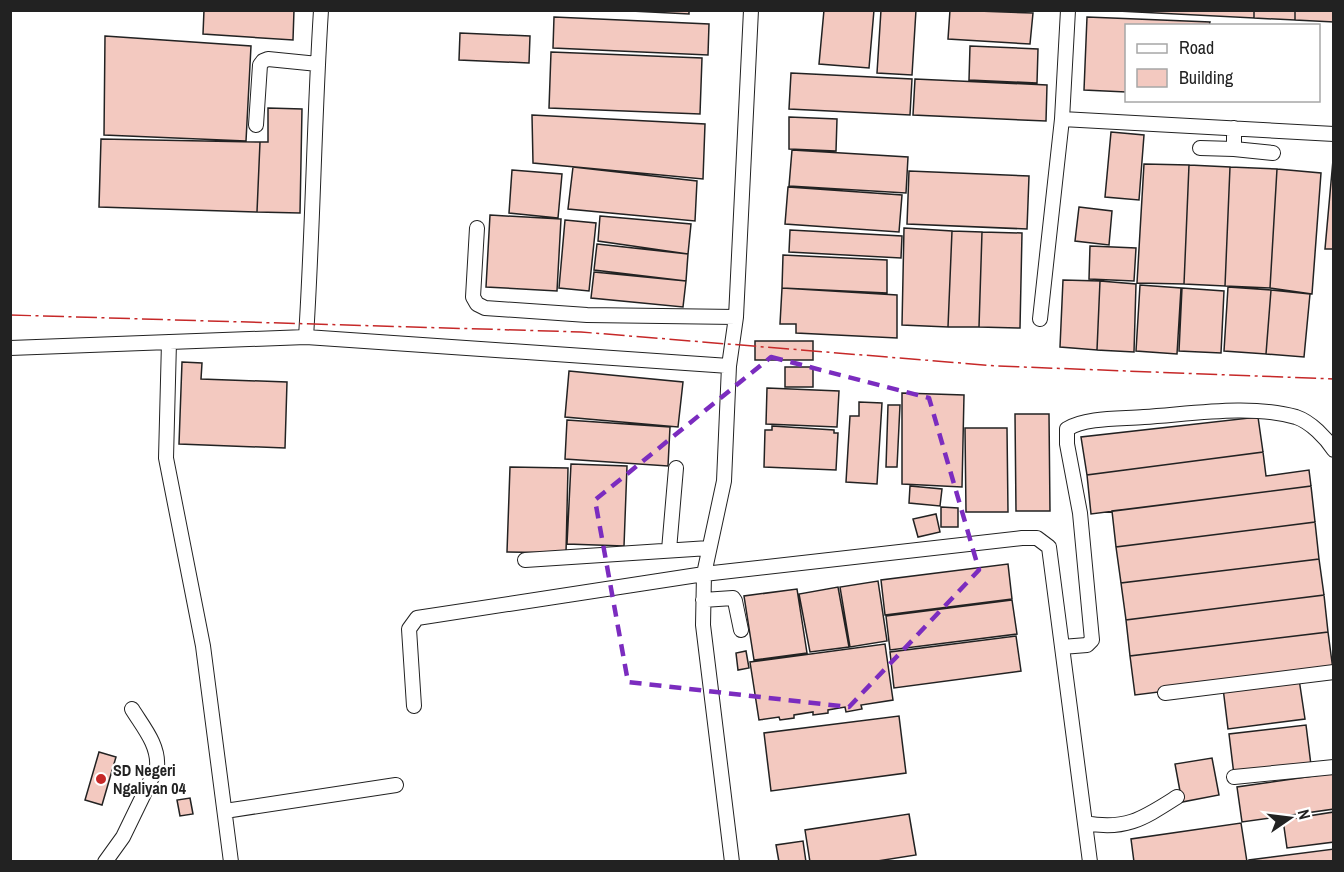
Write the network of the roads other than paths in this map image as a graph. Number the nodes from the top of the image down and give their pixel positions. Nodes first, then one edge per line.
1 (321, 10) edge
2 (751, 10) edge
3 (1068, 10) edge
4 (318, 64) junction
5 (1062, 119) junction
6 (256, 125) dead end
7 (1234, 128) junction
8 (1334, 134) edge
9 (1200, 148) dead end
10 (1234, 149) junction
11 (1273, 153) dead end
12 (477, 228) dead end
13 (736, 317) junction
14 (1040, 319) dead end
15 (306, 337) junction
16 (169, 342) junction
17 (10, 348) edge
18 (729, 366) junction
19 (1334, 450) edge
20 (676, 468) dead end
21 (710, 548) junction
22 (669, 550) junction
23 (525, 560) dead end
24 (704, 574) junction
25 (704, 600) junction
26 (741, 630) dead end
27 (1062, 647) junction
28 (1334, 672) edge
29 (1165, 693) dead end
30 (414, 706) dead end
31 (132, 709) dead end
32 (1334, 767) edge
33 (1234, 777) dead end
34 (396, 785) dead end
35 (1177, 797) dead end
36 (225, 811) junction
37 (1085, 823) junction
38 (105, 861) edge
39 (231, 861) edge
40 (732, 861) edge
41 (1090, 861) edge

1 - 4 street
2 - 13 street
3 - 5 street
4 - 6 street
4 - 15 street
5 - 7 street
5 - 14 street
7 - 8 street
7 - 10 street
9 - 10 street
10 - 11 street
12 - 13 street
13 - 18 street
15 - 16 street
15 - 18 street
16 - 17 street
16 - 36 street
18 - 21 street
19 - 27 street
20 - 22 street
21 - 22 street
21 - 24 street
22 - 23 street
24 - 25 street
24 - 27 street
24 - 30 street
25 - 26 street
25 - 40 street
27 - 37 street
28 - 29 street
31 - 38 street
32 - 33 street
34 - 36 street
35 - 37 street
36 - 39 street
37 - 41 street

